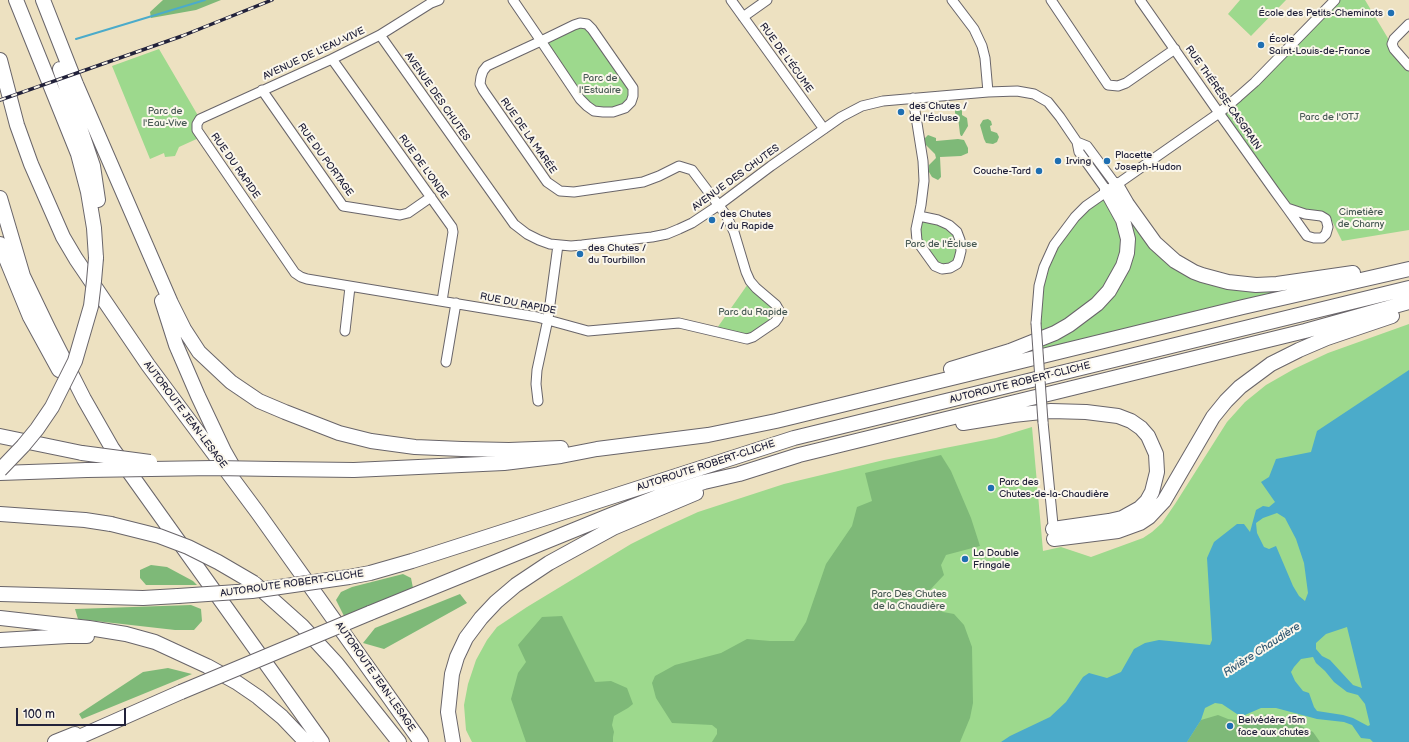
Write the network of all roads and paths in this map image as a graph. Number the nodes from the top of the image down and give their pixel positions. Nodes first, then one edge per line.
1 (16, 0) edge
2 (37, 0) edge
3 (43, 0) edge
4 (439, 0) edge
5 (513, 0) edge
6 (731, 0) edge
7 (767, 0) edge
8 (952, 0) edge
9 (1052, 0) edge
10 (1140, 0) edge
11 (1335, 0) edge
12 (743, 17) junction
13 (1409, 24) edge
14 (380, 35) junction
15 (541, 41) junction
16 (1174, 49) junction
17 (332, 59) junction
18 (0, 60) edge
19 (1409, 66) edge
20 (262, 90) junction
21 (988, 92) junction
22 (913, 98) junction
23 (1219, 113) junction
24 (197, 124) joint
25 (824, 129) junction
26 (1112, 188) junction
27 (431, 197) junction
28 (0, 198) edge
29 (719, 205) junction
30 (1287, 208) dead end
31 (130, 212) junction
32 (919, 216) junction
33 (0, 244) edge
34 (558, 245) junction
35 (96, 258) junction
36 (1409, 264) edge
37 (1409, 269) edge
38 (350, 287) junction
39 (1409, 288) edge
40 (442, 301) junction
41 (1409, 302) edge
42 (456, 303) junction
43 (1409, 310) edge
44 (548, 319) junction
45 (345, 331) dead end
46 (446, 362) dead end
47 (538, 400) dead end
48 (865, 400) junction
49 (900, 430) junction
50 (0, 436) edge
51 (112, 448) junction
52 (597, 449) junction
53 (214, 468) junction
54 (0, 472) edge
55 (739, 474) junction
56 (258, 512) junction
57 (0, 514) edge
58 (1054, 534) junction
59 (0, 594) edge
60 (0, 618) edge
61 (0, 640) edge
62 (183, 654) junction
63 (154, 703) junction
64 (55, 742) edge
65 (68, 742) edge
66 (306, 742) edge
67 (322, 742) edge
68 (399, 742) edge
69 (421, 742) edge
70 (453, 742) edge

1 - 35 highway
2 - 35 highway
3 - 31 highway
4 - 14 street, AVENUE DE L'EAU-VIVE
5 - 15 street
6 - 12 street, RUE DE L'ÉCUME
7 - 12 street
8 - 21 street
9 - 16 street
10 - 16 street, RUE THÉRÈSE-CASGRAIN
11 - 23 street
12 - 25 street, RUE DE L'ÉCUME
13 - 19 street
14 - 17 street, AVENUE DE L'EAU-VIVE
14 - 34 street, AVENUE DES CHUTES
15 - 15 street
15 - 29 street, RUE DE LA MARÉE
16 - 23 street, RUE THÉRÈSE-CASGRAIN
17 - 20 street, AVENUE DE L'EAU-VIVE
17 - 27 street, RUE DE L'ONDE
18 - 56 highway, AUTOROUTE JEAN-LESAGE
20 - 24 street, AVENUE DE L'EAU-VIVE
20 - 27 street, RUE DU PORTAGE
21 - 22 street, AVENUE DES CHUTES
21 - 26 street, AVENUE DES CHUTES
22 - 25 street, AVENUE DES CHUTES
22 - 32 street
23 - 26 street
23 - 30 street, RUE THÉRÈSE-CASGRAIN
24 - 38 street, RUE DU RAPIDE
25 - 29 street, AVENUE DES CHUTES
26 - 36 highway
26 - 48 highway
26 - 58 street, bridge
27 - 40 street, RUE DE L'ONDE
28 - 51 highway
29 - 34 street, AVENUE DES CHUTES
29 - 44 street, RUE DU RAPIDE
31 - 52 highway
31 - 56 highway
32 - 32 street
33 - 51 highway
34 - 44 street
35 - 54 highway, bridge
37 - 48 highway, AUTOROUTE ROBERT-CLICHE
38 - 40 street, RUE DU RAPIDE
38 - 45 street
39 - 59 highway, AUTOROUTE ROBERT-CLICHE, bridge
40 - 42 street, RUE DU RAPIDE
41 - 49 highway
42 - 44 street, RUE DU RAPIDE
42 - 46 street
43 - 58 highway
44 - 47 street
48 - 52 highway, AUTOROUTE ROBERT-CLICHE
49 - 55 highway
49 - 58 highway
50 - 53 highway, bridge
51 - 67 highway
52 - 53 highway, AUTOROUTE ROBERT-CLICHE, bridge
53 - 54 highway, AUTOROUTE ROBERT-CLICHE, bridge
55 - 63 highway, bridge
55 - 70 highway
56 - 69 highway, AUTOROUTE JEAN-LESAGE
57 - 68 highway, bridge
60 - 62 highway
61 - 62 highway
62 - 66 highway
63 - 64 highway
63 - 65 highway

